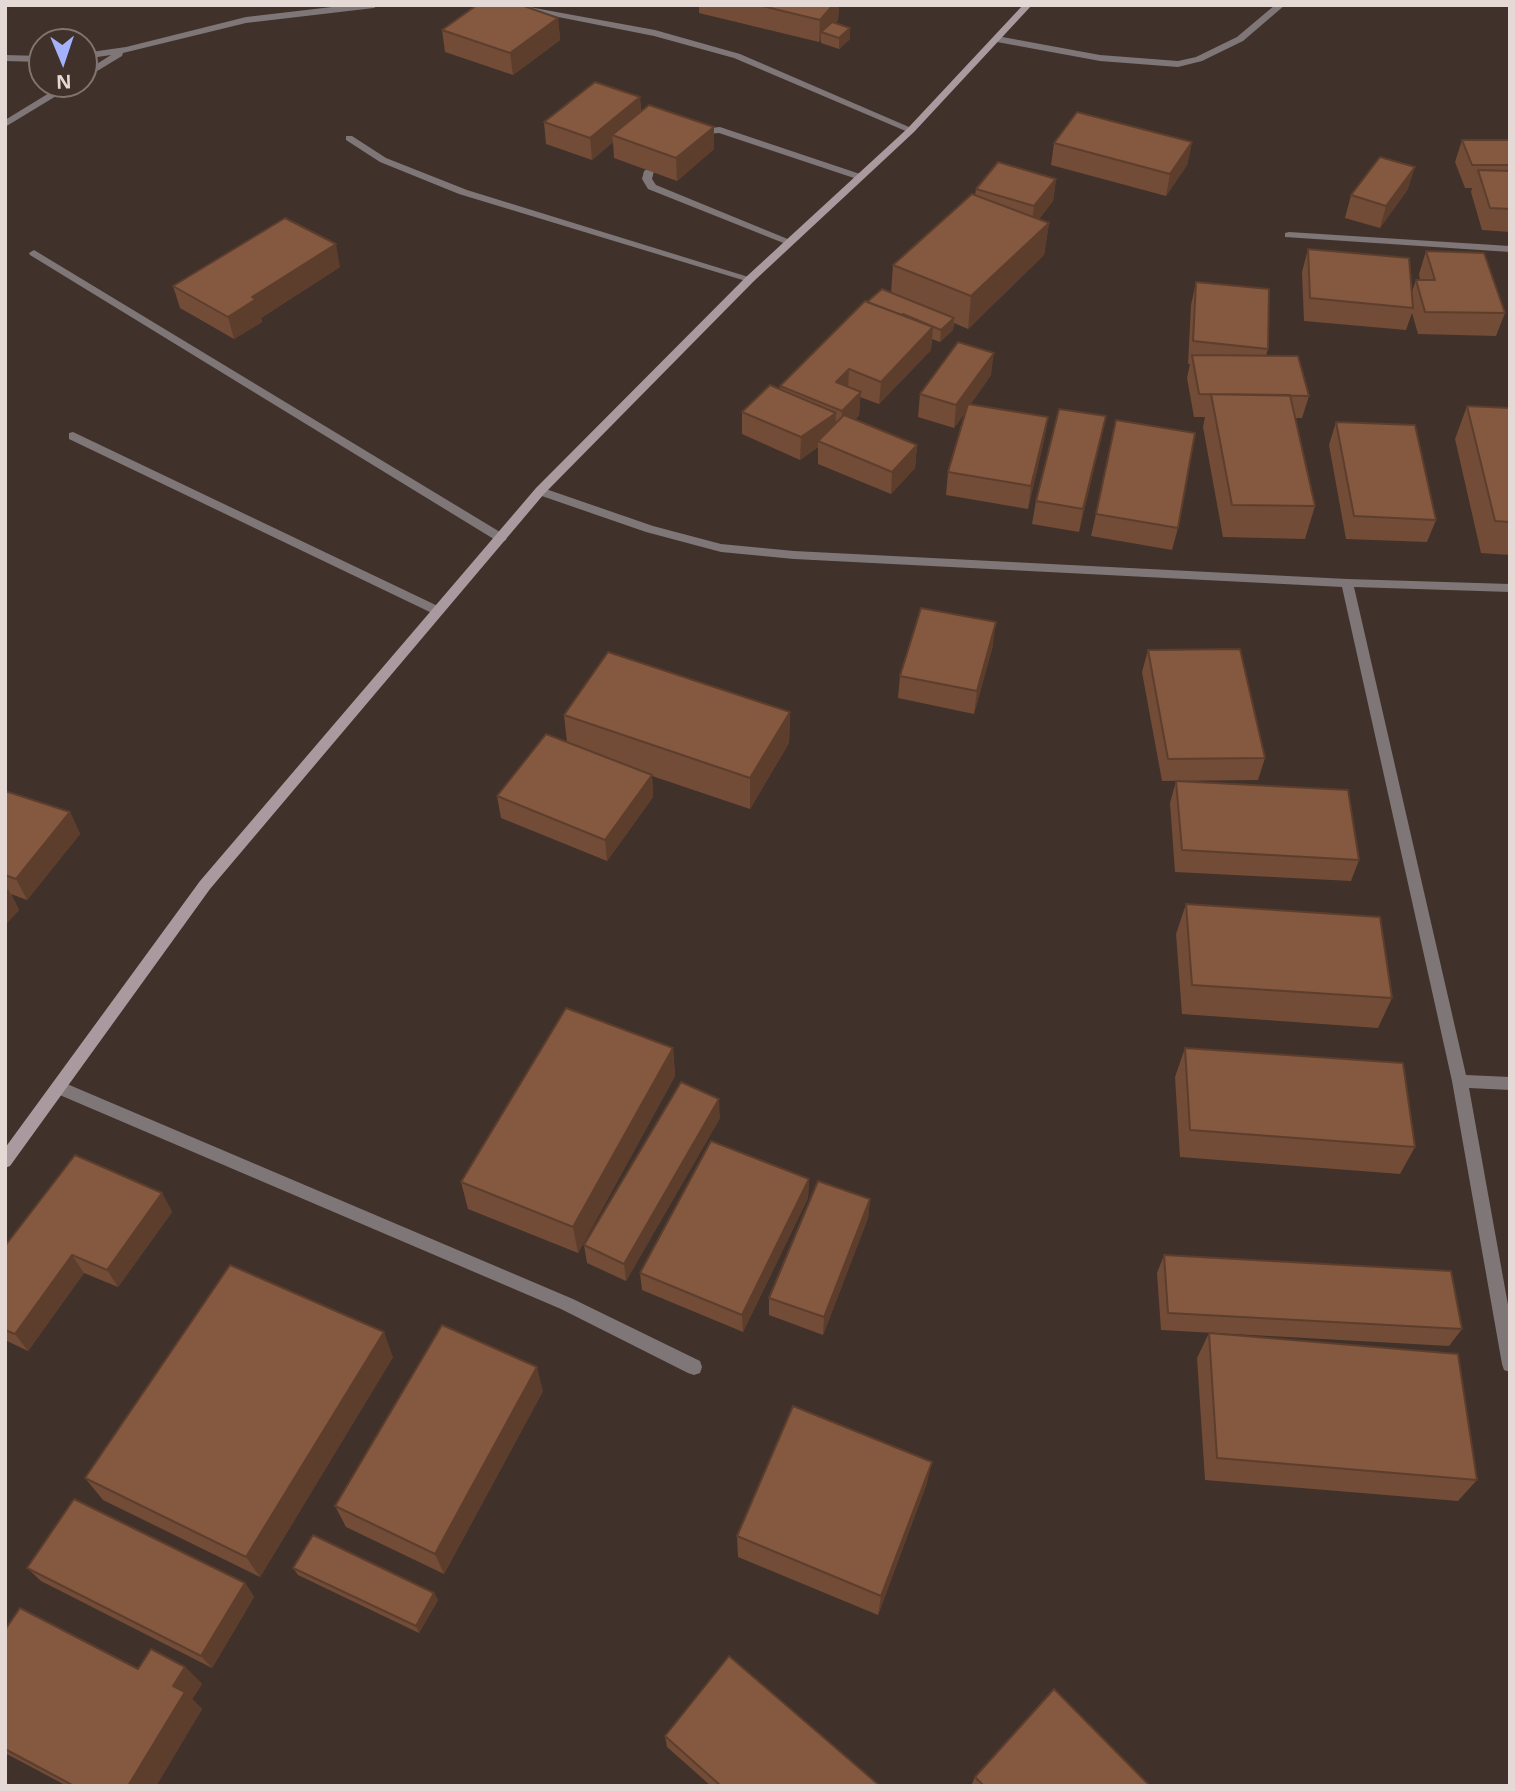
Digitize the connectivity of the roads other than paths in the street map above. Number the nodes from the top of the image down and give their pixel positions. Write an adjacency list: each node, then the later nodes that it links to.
1 (374, 5): 6 (street)
2 (502, 5): 13 (street)
3 (1028, 5): 5 (main road)
4 (1281, 5): 5 (street)
5 (997, 39): 13 (main road)
6 (126, 50): 7 (street); 10 (street)
7 (98, 54)
8 (5, 58): 9 (street)
9 (28, 58)
10 (98, 67)
11 (48, 98): 12 (street)
12 (5, 124)
13 (911, 130): 17 (main road)
14 (349, 138): 22 (street)
15 (682, 138): 17 (street)
16 (649, 171): 19 (street)
17 (860, 177): 19 (main road)
18 (1289, 235): 20 (street)
19 (790, 242): 22 (main road)
20 (1510, 249)
21 (34, 253): 25 (street)
22 (750, 279): 24 (main road)
23 (73, 436): 28 (street)
24 (540, 491): 25 (main road); 26 (street)
25 (501, 538): 28 (main road)
26 (1347, 583): 27 (street); 29 (street)
27 (1510, 588)
28 (439, 611): 31 (main road)
29 (1460, 1081): 30 (street); 33 (street)
30 (1510, 1084)
31 (60, 1088): 32 (main road); 34 (street)
32 (5, 1161)
33 (1510, 1364)
34 (695, 1367)

